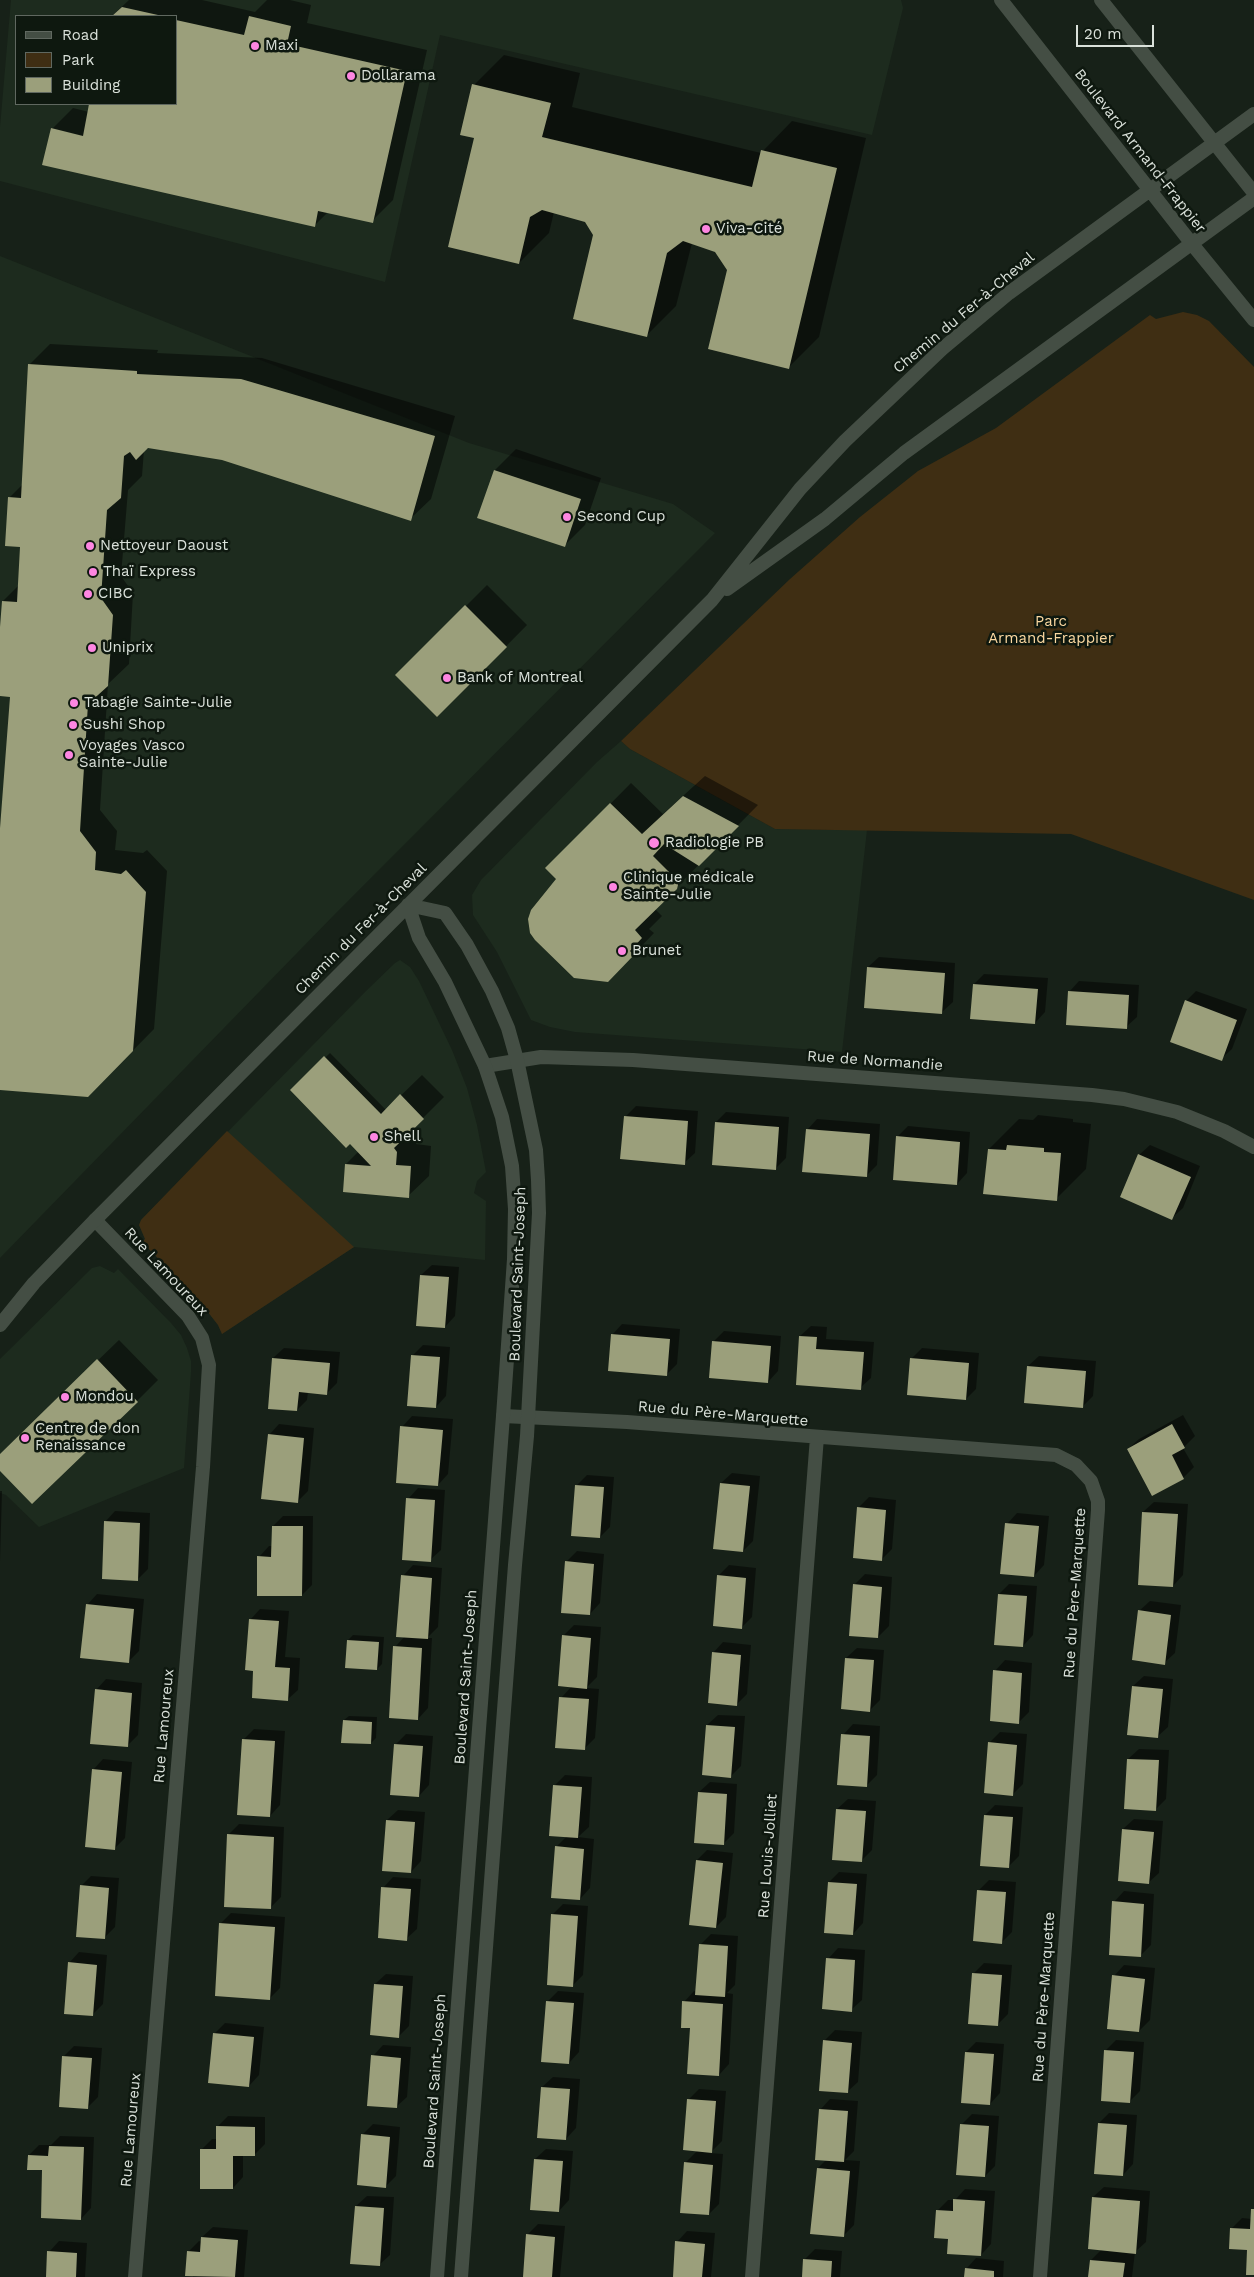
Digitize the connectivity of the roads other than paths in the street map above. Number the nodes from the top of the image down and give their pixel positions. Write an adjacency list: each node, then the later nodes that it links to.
1 (1001, 0): 5 (street, Boulevard Armand-Frappier)
2 (1101, 0): 4 (street)
3 (1254, 114): 4 (street, Chemin du Fer-à-Cheval)
4 (1214, 143): 5 (street, Chemin du Fer-à-Cheval); 6 (street)
5 (1149, 190): 8 (street, Boulevard Armand-Frappier); 10 (street, Chemin du Fer-à-Cheval)
6 (1254, 193)
7 (1254, 198): 8 (street, Chemin du Fer-à-Cheval)
8 (1192, 244): 9 (street, Boulevard Armand-Frappier); 10 (street, Chemin du Fer-à-Cheval)
9 (1254, 320)
10 (712, 600): 11 (street, Chemin du Fer-à-Cheval)
11 (408, 905): 12 (street, Boulevard Saint-Joseph); 13 (street, Boulevard Saint-Joseph); 15 (street, Chemin du Fer-à-Cheval)
12 (517, 1060): 13 (street, Rue de Normandie); 14 (street, Rue de Normandie); 20 (street, Boulevard Saint-Joseph)
13 (486, 1066): 19 (street, Boulevard Saint-Joseph)
14 (1254, 1147)
15 (95, 1220): 16 (street, Chemin du Fer-à-Cheval); 22 (street, Rue Lamoureux)
16 (34, 1283): 17 (street, Chemin du Fer-à-Cheval); 18 (street, Chemin du Fer-à-Cheval)
17 (0, 1314)
18 (0, 1325)
19 (502, 1416): 20 (street, Rue du Père-Marquette); 23 (street, Boulevard Saint-Joseph)
20 (527, 1417): 21 (street, Rue du Père-Marquette); 24 (street, Boulevard Saint-Joseph)
21 (817, 1438): 25 (street, Rue Louis-Jolliet); 26 (street, Rue du Père-Marquette)
22 (135, 2277)
23 (437, 2277)
24 (461, 2277)
25 (752, 2277)
26 (1040, 2277)

